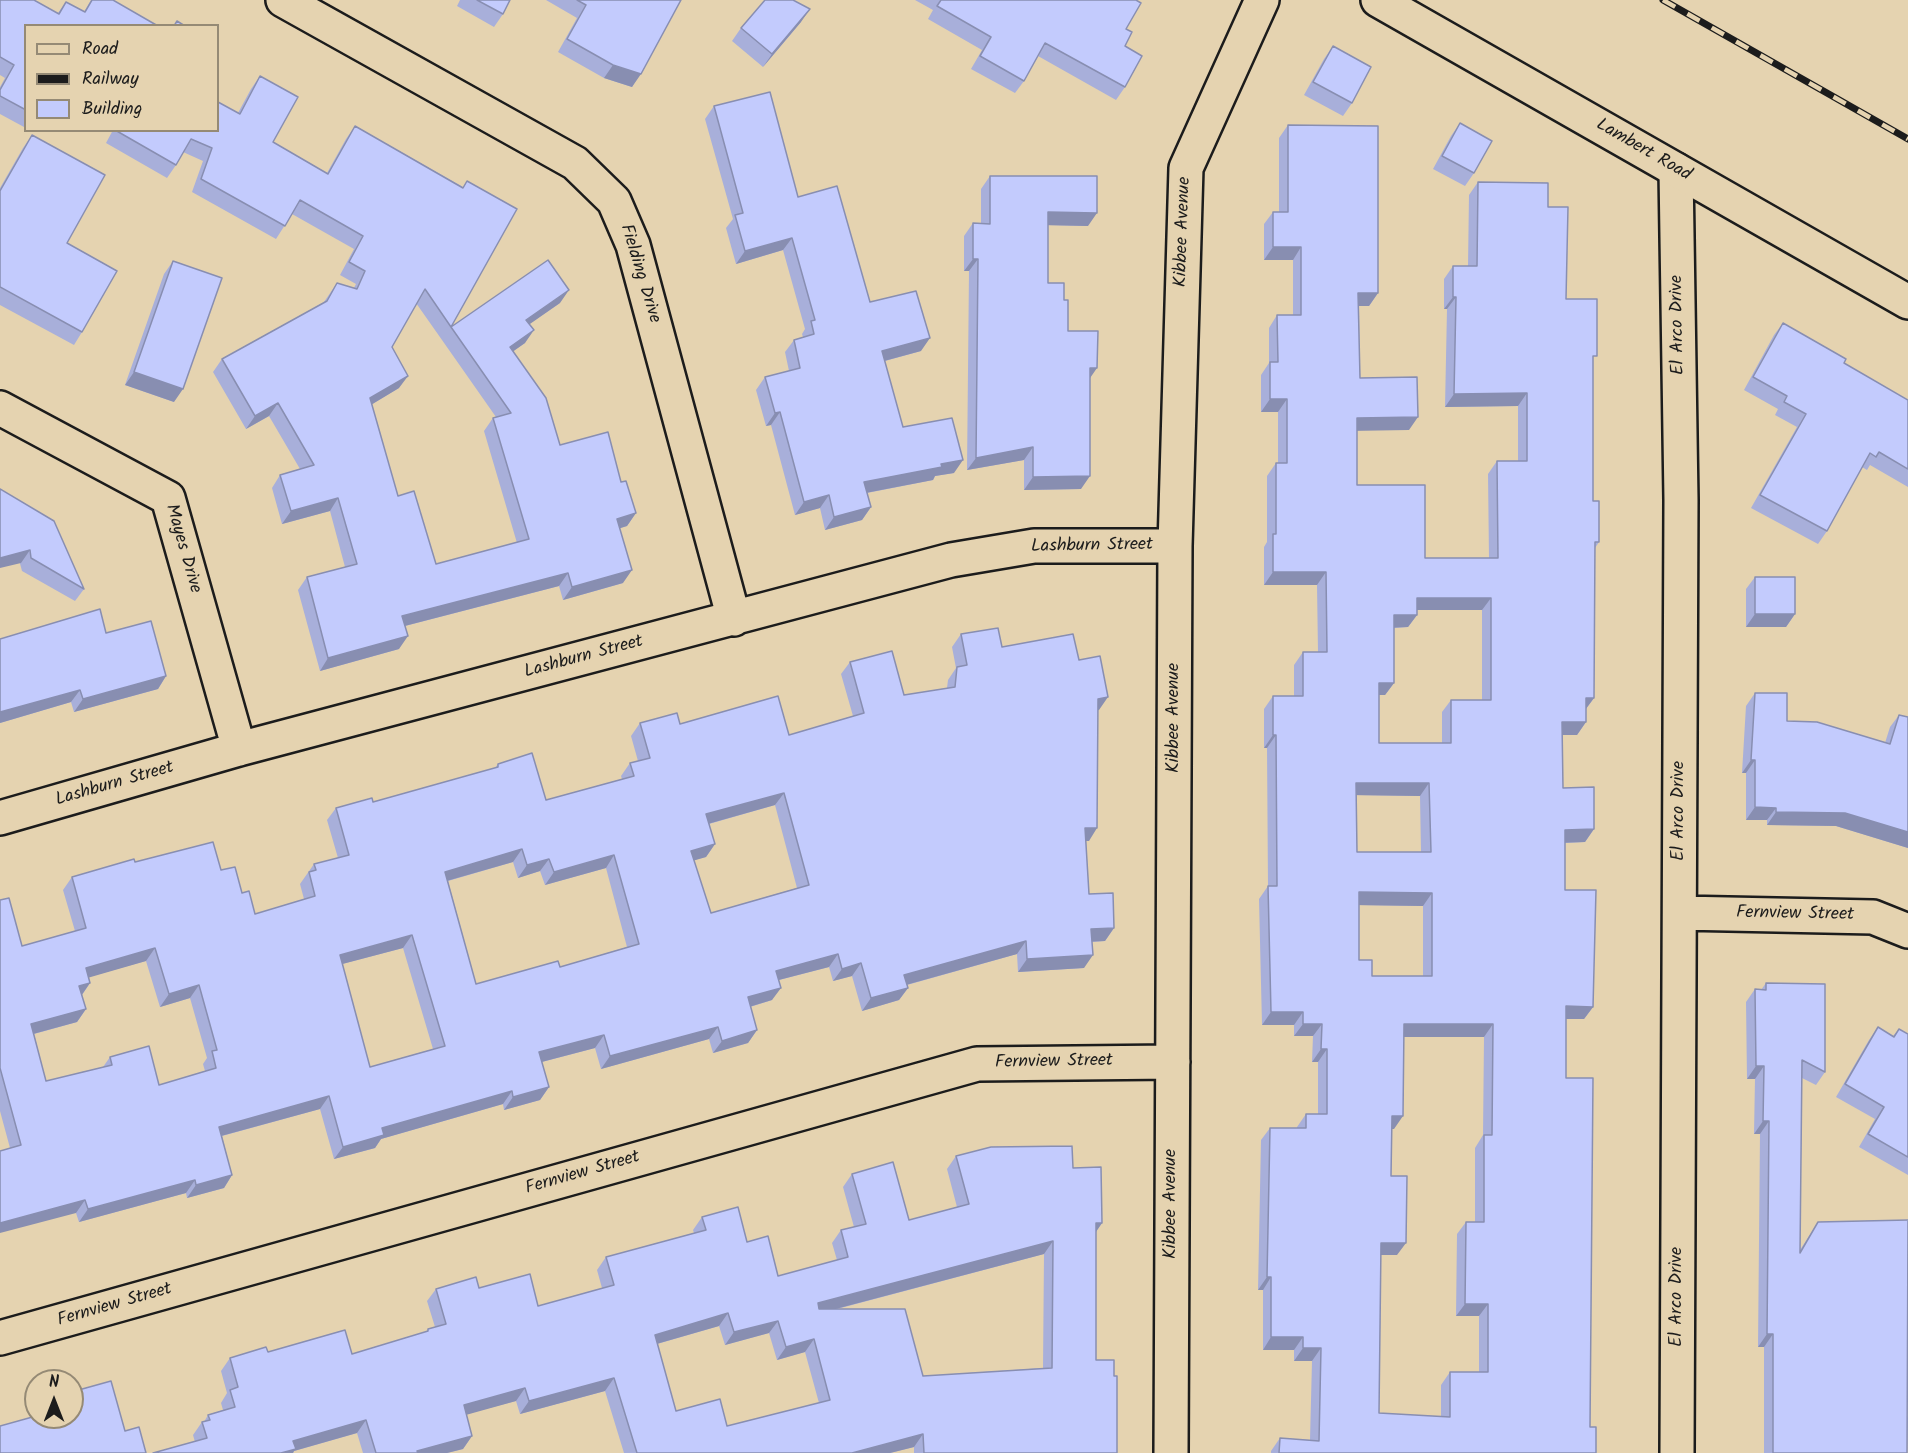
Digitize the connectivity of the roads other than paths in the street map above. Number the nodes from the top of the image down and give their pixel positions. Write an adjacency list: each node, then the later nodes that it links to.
1 (283, 0): 8 (street, Fielding Drive)
2 (1262, 0): 7 (street, Kibbee Avenue)
3 (1378, 0): 4 (street, Lambert Road)
4 (1677, 170): 5 (street, Lambert Road); 11 (street, El Arco Drive)
5 (1908, 303)
6 (0, 408): 9 (street, Mayes Drive)
7 (1175, 546): 8 (street, Lashburn Street); 13 (street, Kibbee Avenue)
8 (734, 619): 9 (street, Lashburn Street)
9 (239, 749): 10 (street, Lashburn Street)
10 (0, 818)
11 (1680, 913): 12 (street, Fernview Street); 16 (street, El Arco Drive)
12 (1908, 931)
13 (1173, 1062): 14 (street, Fernview Street); 15 (street, Kibbee Avenue)
14 (0, 1338)
15 (1171, 1453)
16 (1677, 1453)

